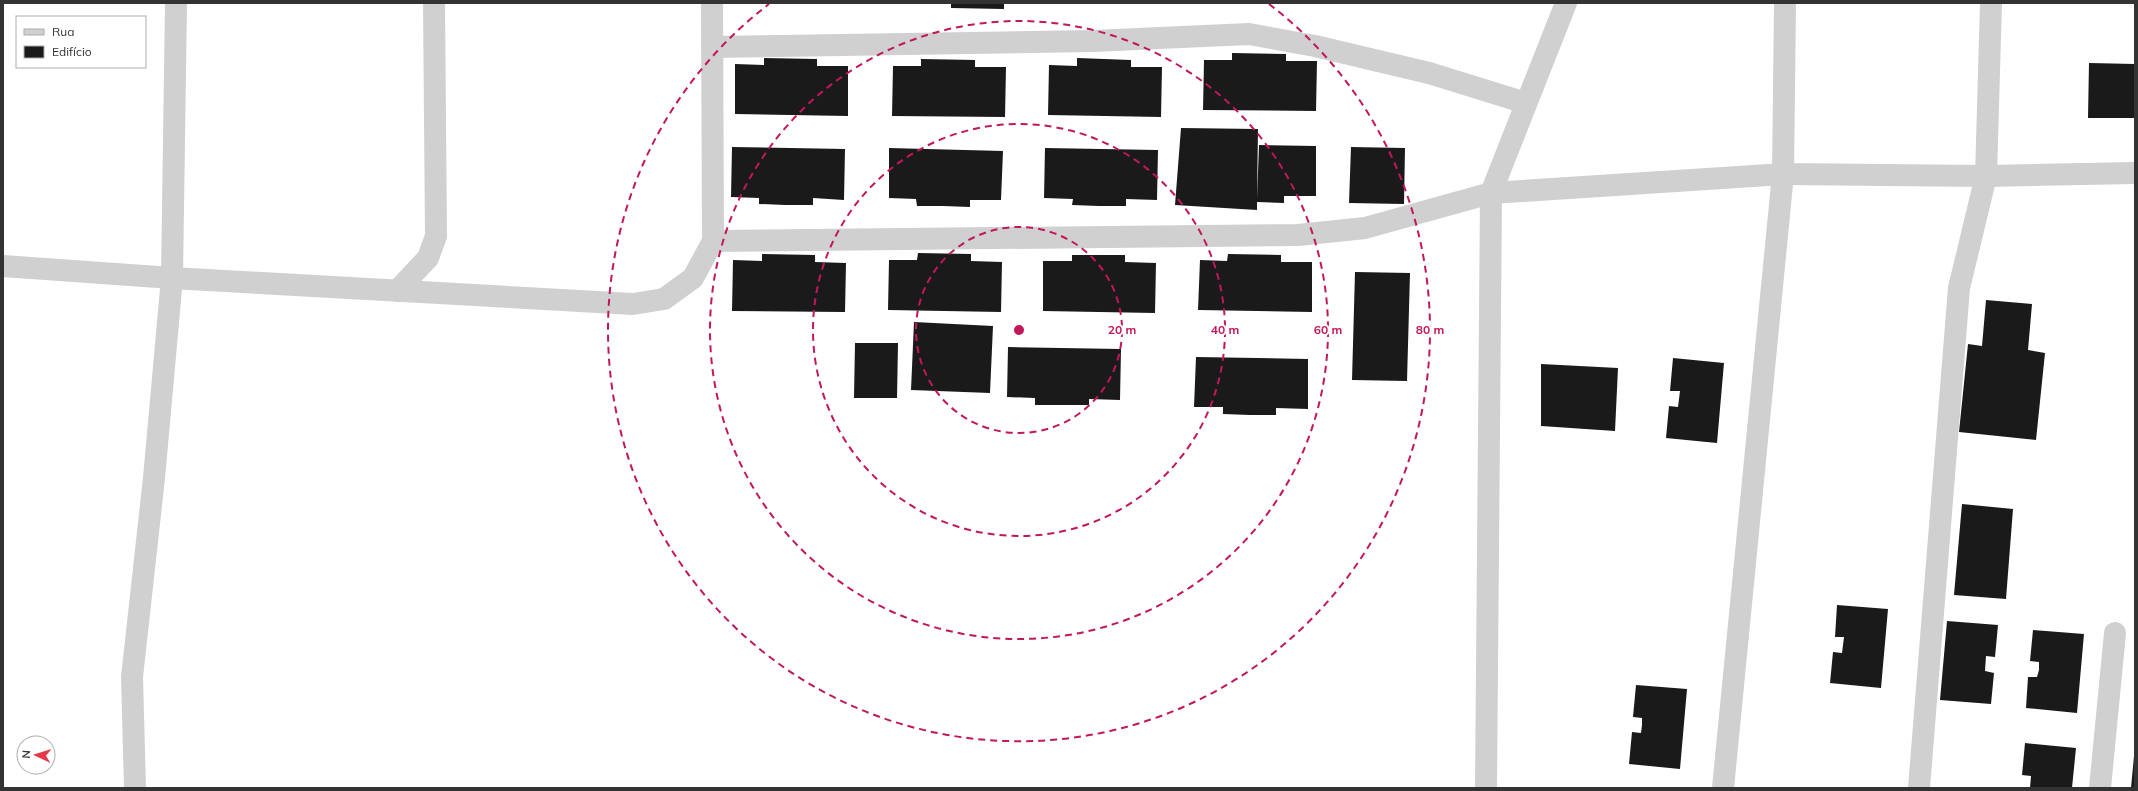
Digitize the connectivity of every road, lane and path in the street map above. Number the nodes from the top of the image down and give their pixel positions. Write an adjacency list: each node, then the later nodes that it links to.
1 (176, 3): 15 (street)
2 (434, 3): 16 (street)
3 (712, 3): 7 (street)
4 (1566, 3): 8 (street)
5 (1785, 3): 10 (street)
6 (1991, 3): 11 (street)
7 (712, 47): 8 (street); 13 (street)
8 (1526, 103): 12 (street)
9 (2135, 173): 11 (street)
10 (1783, 174): 11 (street); 12 (street); 20 (street)
11 (1986, 176): 21 (street)
12 (1491, 193): 13 (street); 19 (street)
13 (713, 241): 16 (street)
14 (3, 266): 15 (street)
15 (172, 278): 16 (street); 18 (street)
16 (398, 291)
17 (2115, 633): 22 (street)
18 (135, 788)
19 (1486, 788)
20 (1723, 788)
21 (1919, 788)
22 (2100, 788)

